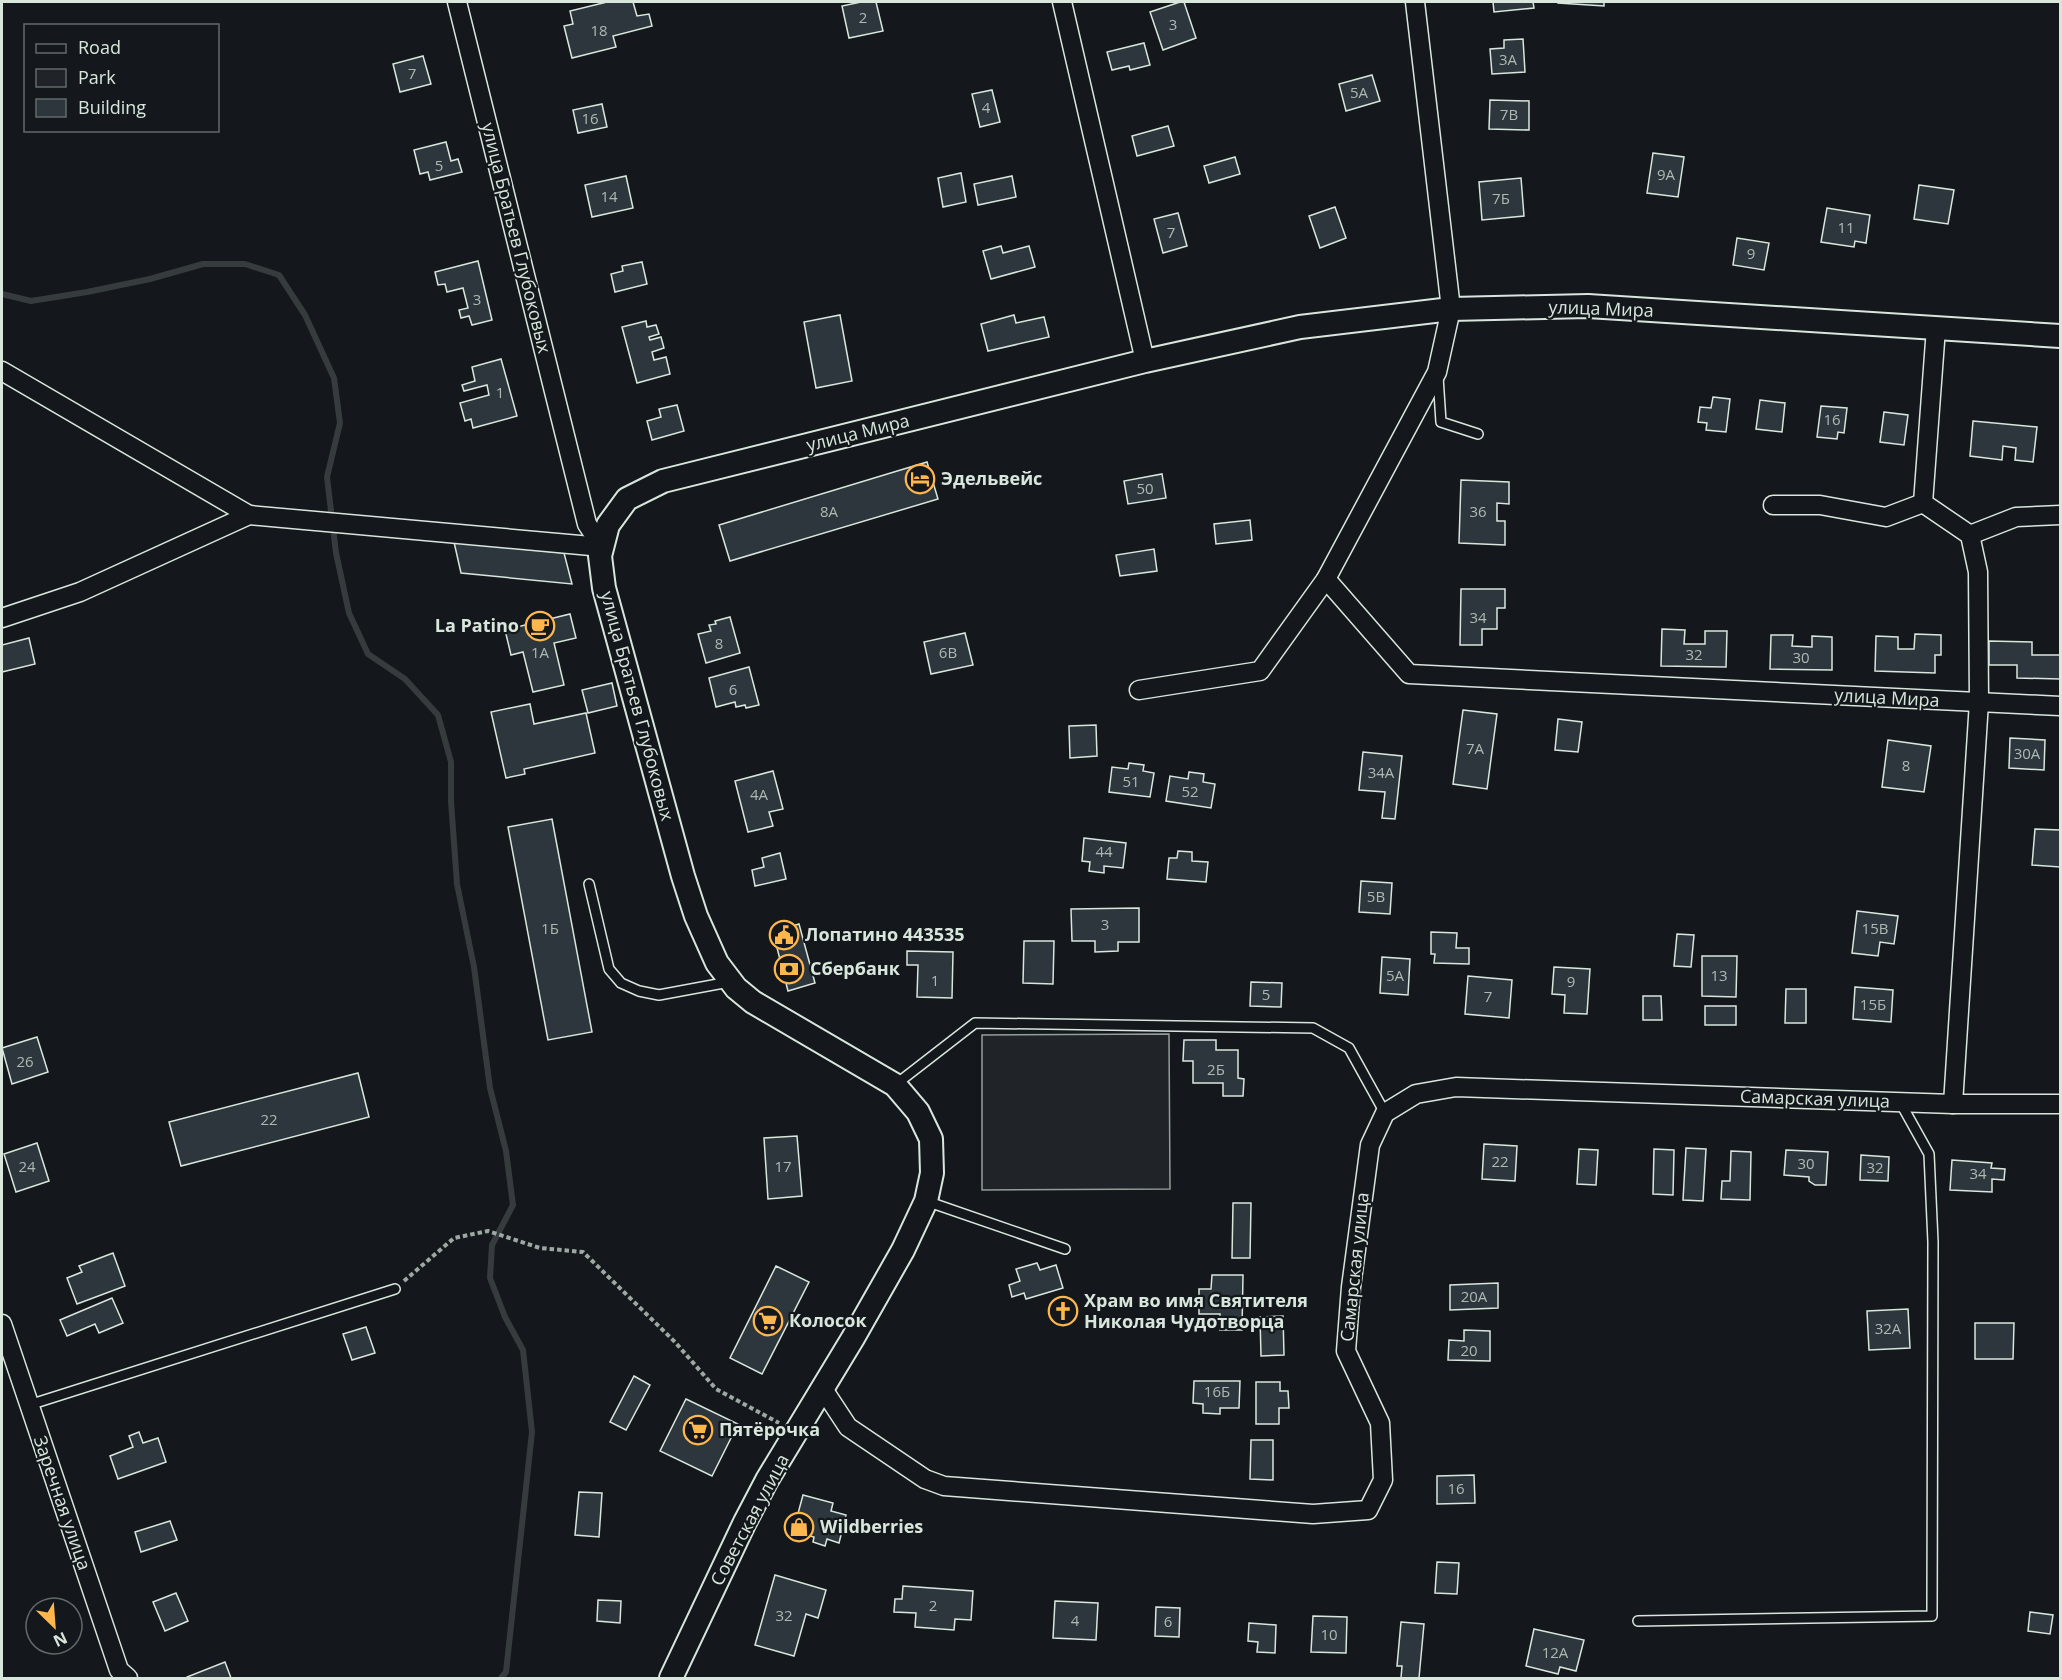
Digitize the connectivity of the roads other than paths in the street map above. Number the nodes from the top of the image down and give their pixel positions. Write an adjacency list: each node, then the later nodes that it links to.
1 (457, 2): 16 (street, улица Братьев Глубоковых)
2 (1062, 2): 7 (street)
3 (1415, 2): 4 (street)
4 (1450, 309): 5 (street, улица Мира); 7 (street, улица Мира); 9 (street)
5 (1936, 328): 6 (street, улица Мира); 11 (street)
6 (2061, 336)
7 (1145, 361): 16 (street, улица Мира)
8 (2, 371): 13 (street)
9 (1437, 372): 10 (lane); 17 (street)
10 (1478, 434)
11 (1923, 503): 12 (street); 15 (street)
12 (1773, 505)
13 (249, 515): 16 (street); 18 (street)
14 (2061, 515): 15 (street)
15 (1970, 535): 20 (street)
16 (602, 547): 23 (street, улица Братьев Глубоковых)
17 (1326, 579): 19 (street); 20 (street, улица Мира)
18 (2, 618)
19 (1139, 690)
20 (1979, 702): 21 (street, улица Мира); 26 (street)
21 (2061, 706)
22 (589, 884): 23 (lane)
23 (731, 982): 24 (street, улица Братьев Глубоковых)
24 (895, 1085): 28 (lane); 29 (street, улица Братьев Глубоковых)
25 (1900, 1102): 26 (street, Самарская улица); 28 (street, Самарская улица); 36 (lane)
26 (1953, 1104): 27 (street, Самарская улица)
27 (2061, 1104)
28 (1385, 1113): 34 (street, Самарская улица)
29 (932, 1173): 30 (street, Советская улица)
30 (926, 1201): 31 (lane); 34 (street, Советская улица)
31 (1065, 1249)
32 (395, 1289): 35 (lane)
33 (2, 1323): 35 (street, Заречная улица)
34 (823, 1389): 38 (street, Советская улица)
35 (29, 1405): 37 (street, Заречная улица)
36 (1638, 1621)
37 (128, 1678)
38 (671, 1678)

